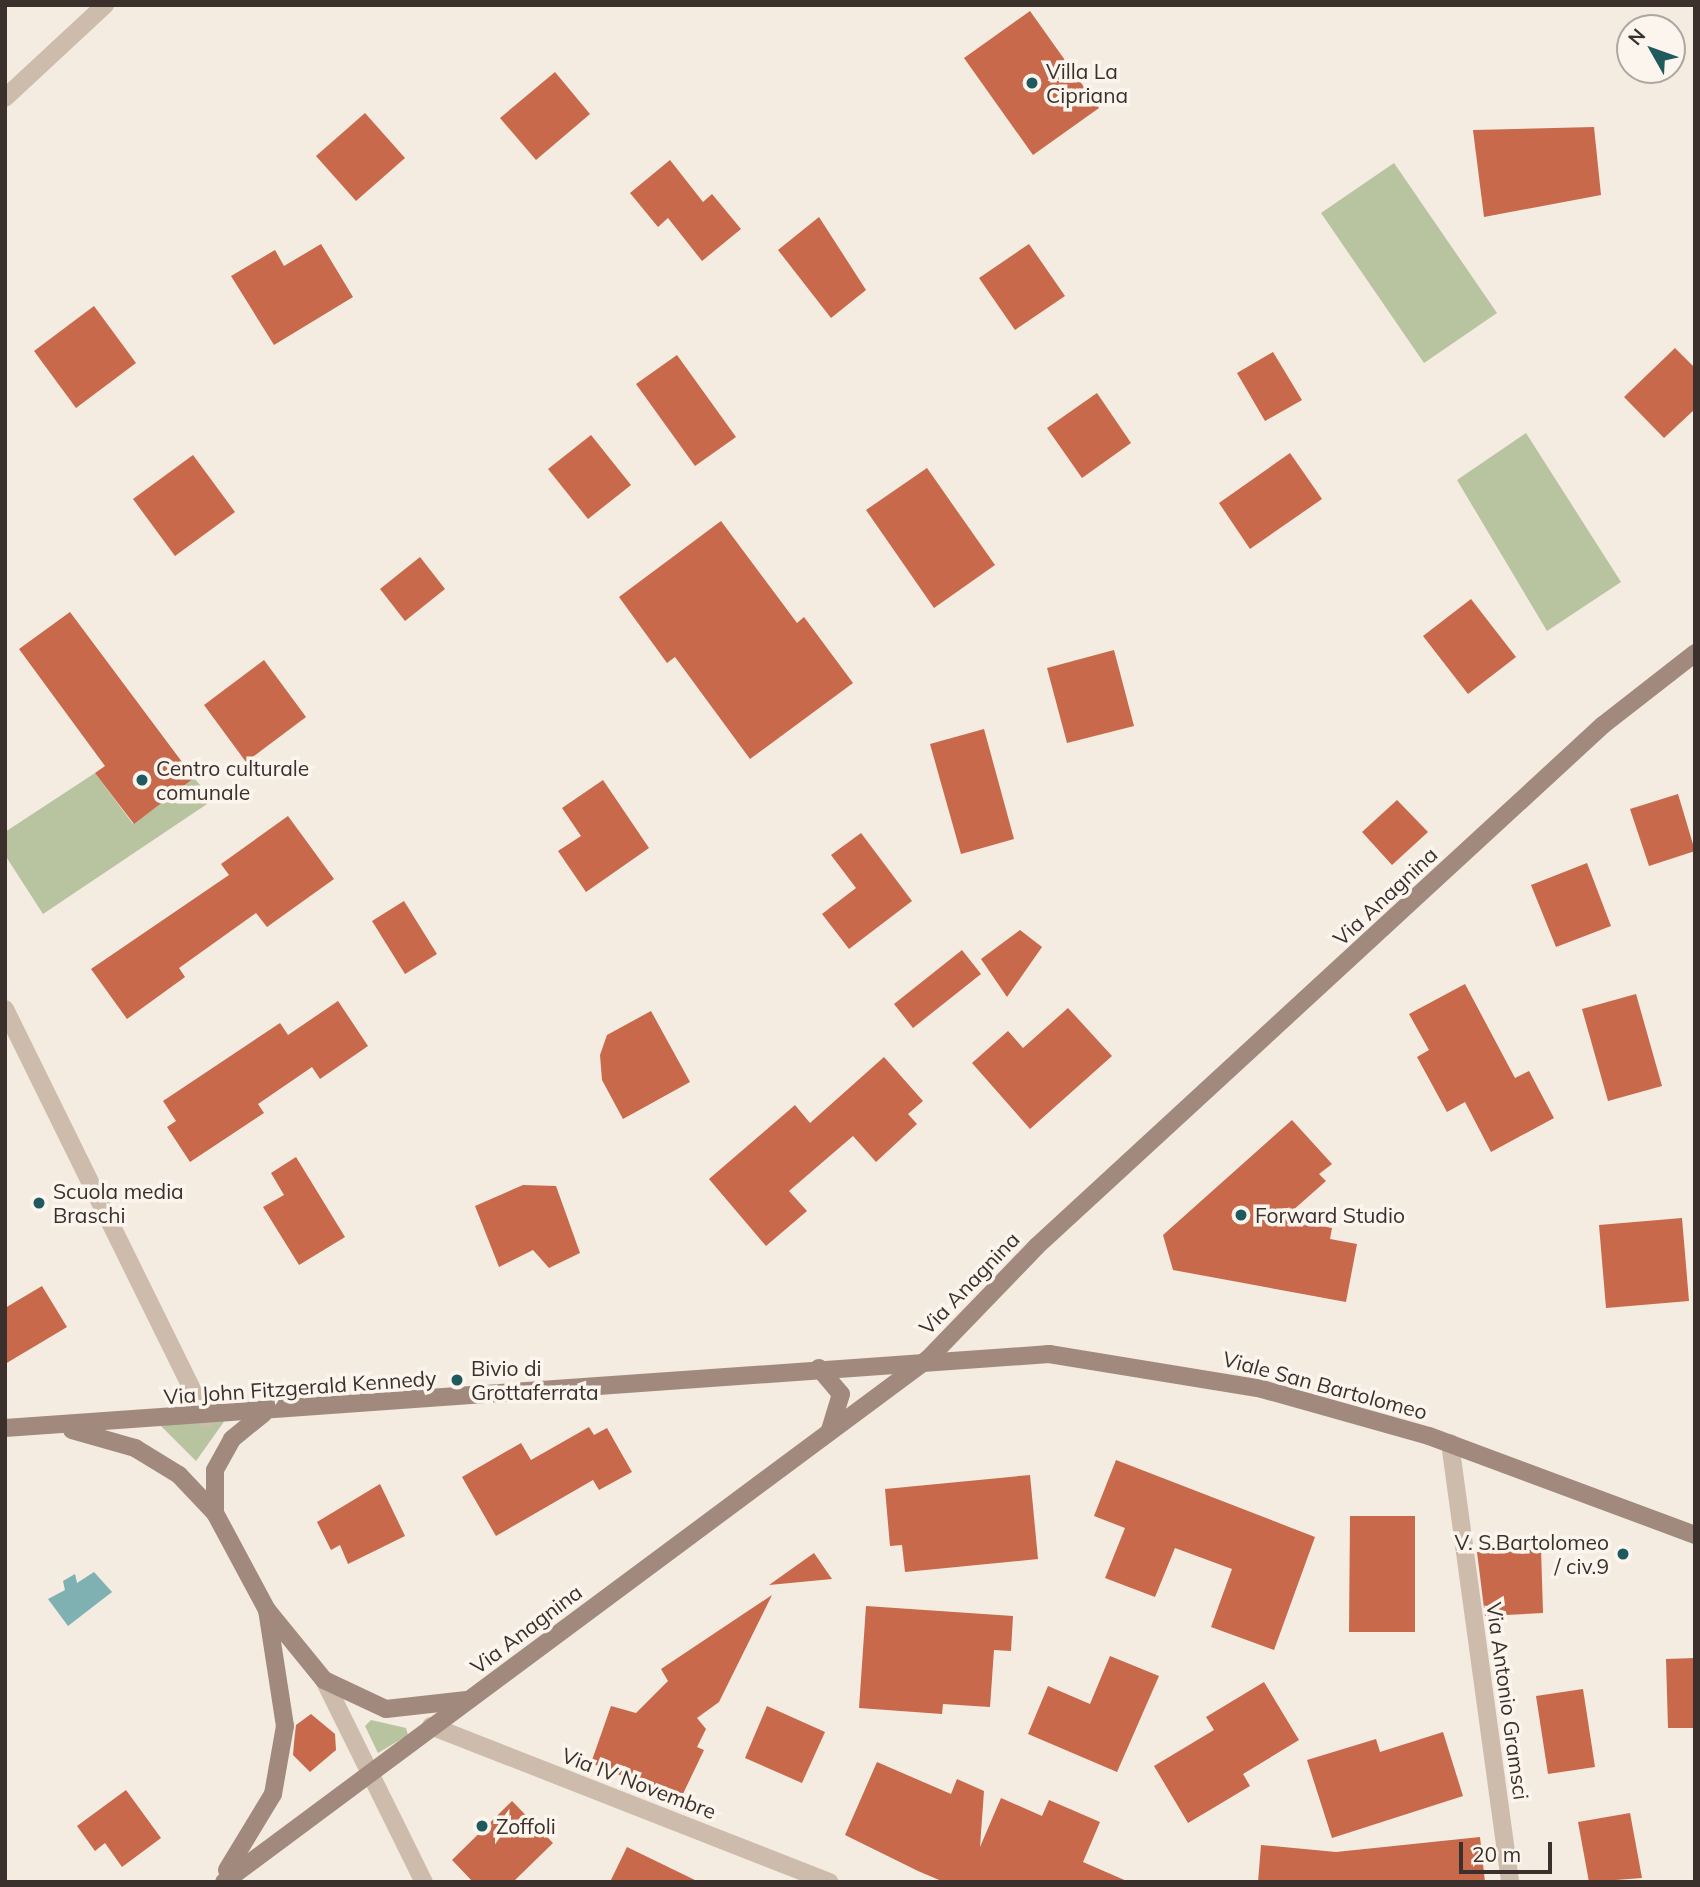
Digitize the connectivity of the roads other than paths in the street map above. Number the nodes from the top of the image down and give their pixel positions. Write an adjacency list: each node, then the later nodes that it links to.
1 (105, 5): 2 (street)
2 (5, 98)
3 (1695, 653): 5 (main road, Via Anagnina)
4 (5, 1009): 8 (street)
5 (928, 1359): 6 (main road, Viale San Bartolomeo); 11 (main road, Via Anagnina); 12 (main road, Viale San Bartolomeo)
6 (820, 1368): 7 (main road, Via John Fitzgerald Kennedy); 11 (main road)
7 (264, 1413): 8 (main road, Via John Fitzgerald Kennedy); 13 (main road)
8 (206, 1418): 9 (main road, Via John Fitzgerald Kennedy)
9 (59, 1426): 10 (main road, Via John Fitzgerald Kennedy); 13 (main road)
10 (5, 1428)
11 (828, 1433): 17 (main road, Via Anagnina)
12 (1450, 1443): 14 (main road, Viale San Bartolomeo); 24 (street, Via Antonio Gramsci)
13 (215, 1513): 15 (main road)
14 (1695, 1535)
15 (267, 1610): 16 (main road); 20 (main road)
16 (324, 1680): 17 (main road); 19 (street)
17 (469, 1699): 18 (main road, Via Anagnina)
18 (432, 1726): 19 (main road, Via Anagnina); 23 (street, Via IV Novembre)
19 (370, 1770): 21 (main road, Via Anagnina); 22 (street)
20 (217, 1882)
21 (224, 1882)
22 (424, 1882)
23 (830, 1882)
24 (1510, 1882)

